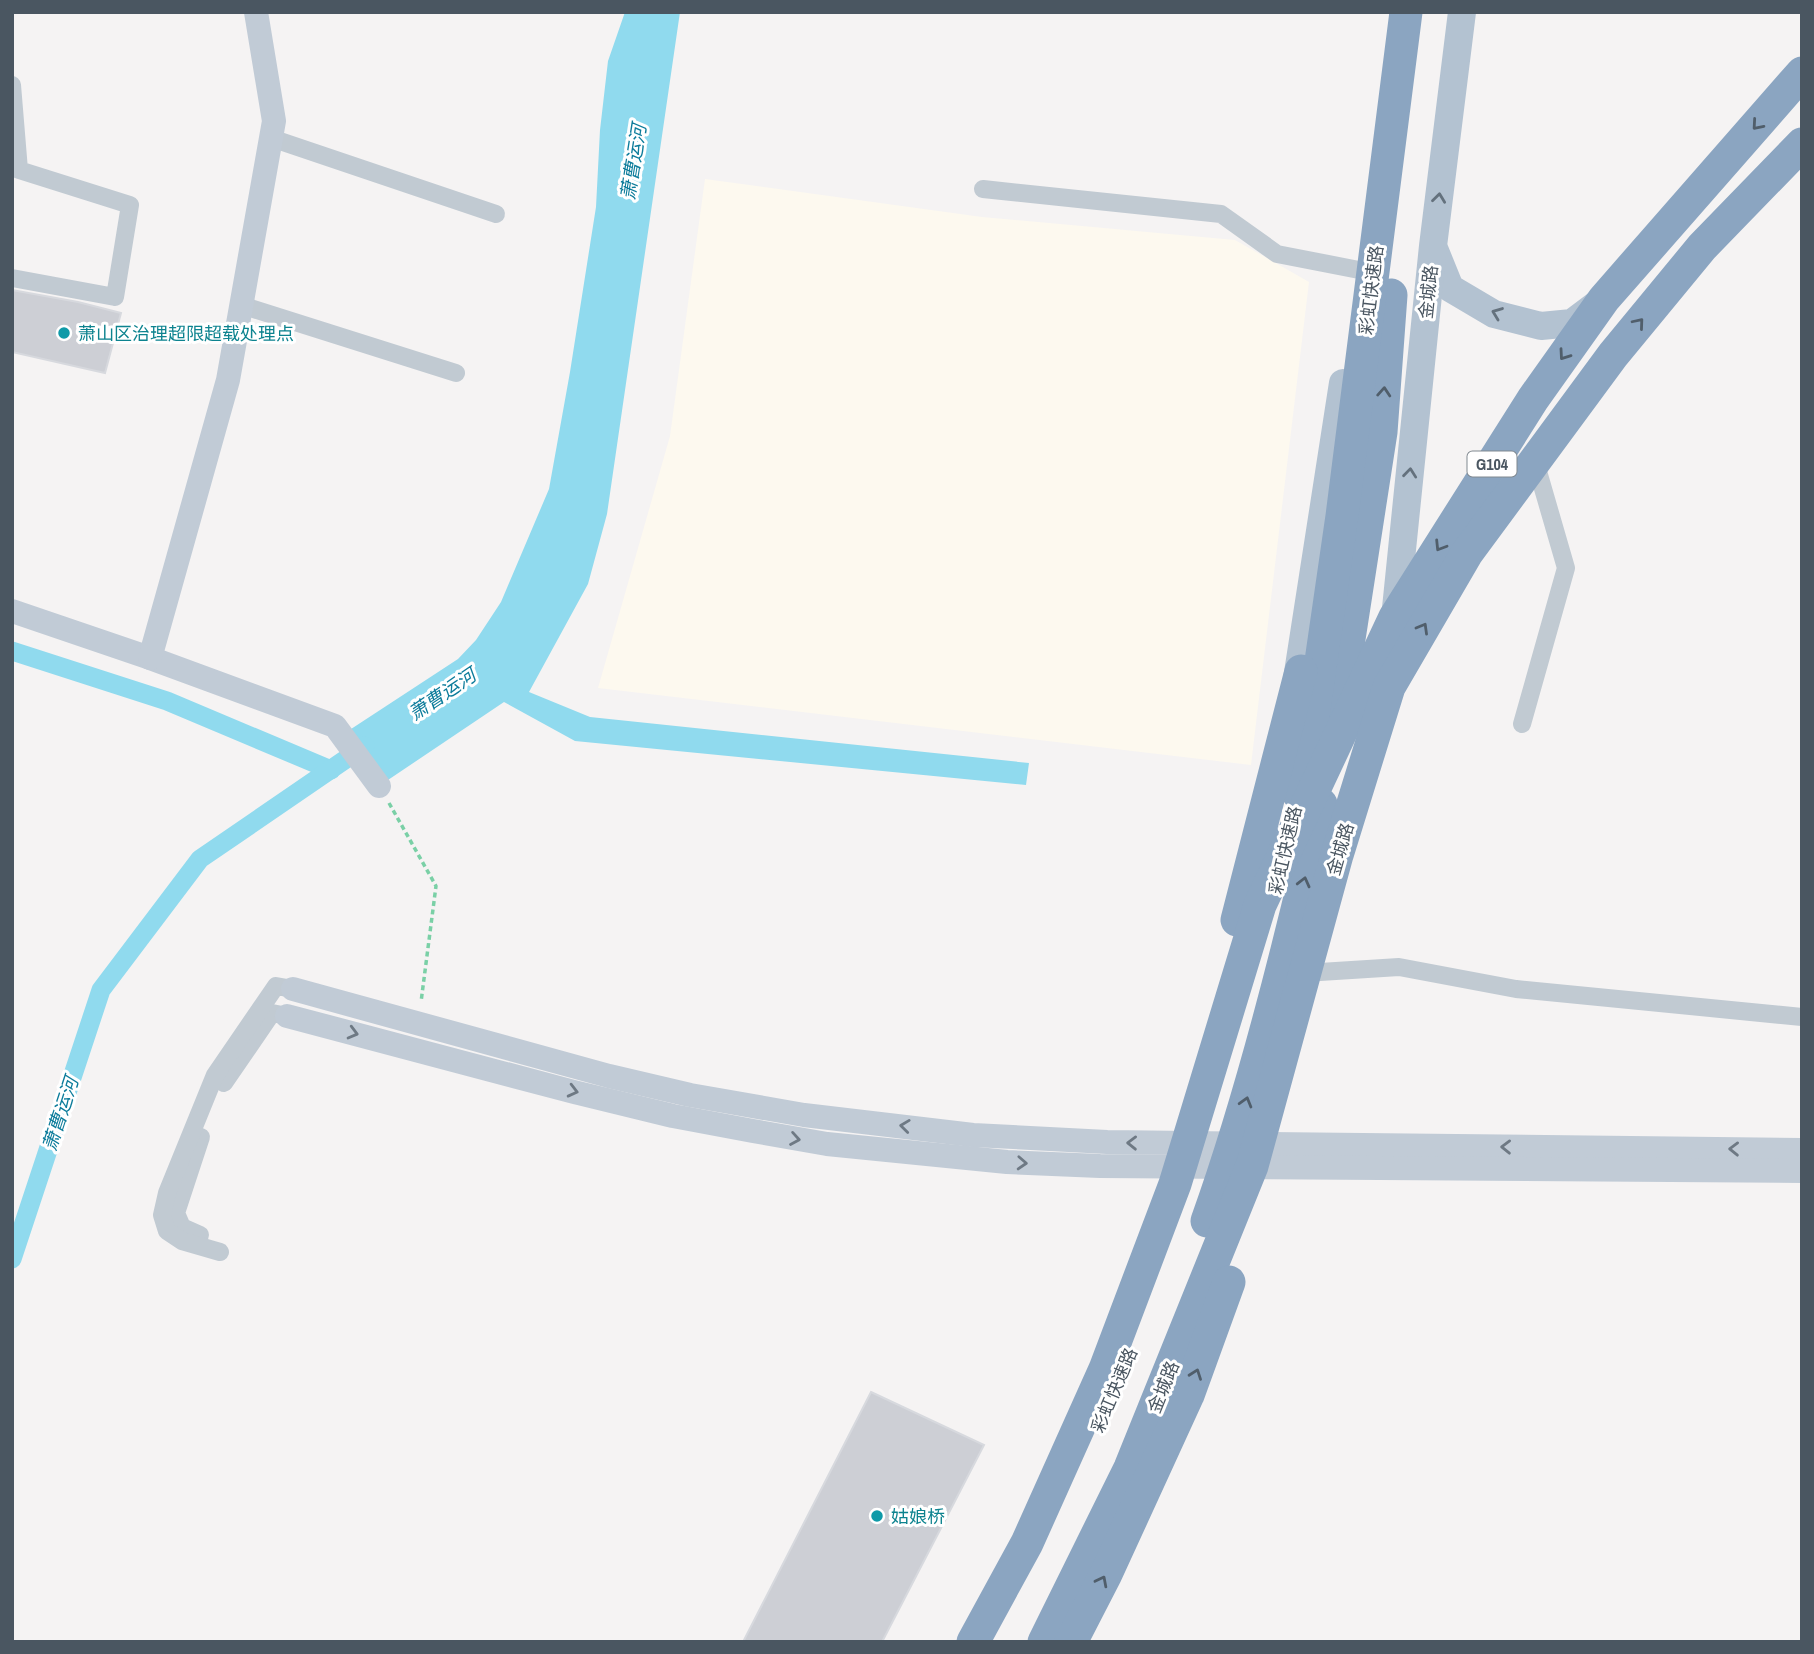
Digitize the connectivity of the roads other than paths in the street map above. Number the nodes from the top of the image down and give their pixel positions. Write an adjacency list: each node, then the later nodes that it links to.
1 (256, 12): 8 (street)
2 (1392, 12): 13 (main road)
3 (1406, 12): 20 (highway, 彩虹快速路)
4 (1427, 12): 18 (highway, 彩虹快速路, one-way to 4)
5 (1462, 12): 12 (main road, 金城路, one-way to 5)
6 (1802, 73): 15 (highway, G104, one-way to 15)
7 (12, 85): 14 (street)
8 (271, 138): 11 (street); 16 (street)
9 (1802, 144): 19 (highway, G104, one-way to 9)
10 (983, 189): 13 (street)
11 (496, 214)
12 (1433, 246): 15 (main road, one-way to 12); 22 (main road, 金城路, one-way to 12)
13 (1359, 270): 27 (main road)
14 (12, 278)
15 (1604, 299): 22 (highway, G104, one-way to 22)
16 (241, 305): 17 (street); 23 (street)
17 (456, 373)
18 (1381, 432): 28 (highway); 39 (highway, 彩虹快速路, one-way to 18)
19 (1535, 461): 24 (highway, G104, one-way to 19); 25 (street)
20 (1342, 516): 36 (highway); 38 (highway, 彩虹快速路)
21 (12, 611): 23 (street)
22 (1395, 617): 24 (main road, 金城路); 27 (highway, G104)
23 (150, 658): 26 (street)
24 (1389, 687): 34 (highway, 金城路)
25 (1522, 724)
26 (379, 786)
27 (1260, 905): 33 (highway)
28 (1320, 972): 31 (street); 41 (highway, one-way to 28)
29 (293, 989): 30 (street); 33 (street, one-way to 29)
30 (287, 1016): 33 (street, one-way to 33)
31 (1802, 1017)
32 (1802, 1150): 34 (street, one-way to 34)
33 (1184, 1155): 34 (street); 37 (highway)
34 (1256, 1155): 35 (street); 40 (highway, 金城路)
35 (1802, 1171)
36 (958, 1642)
37 (973, 1642)
38 (991, 1642)
39 (1029, 1642)
40 (1044, 1642)
41 (1071, 1642)

